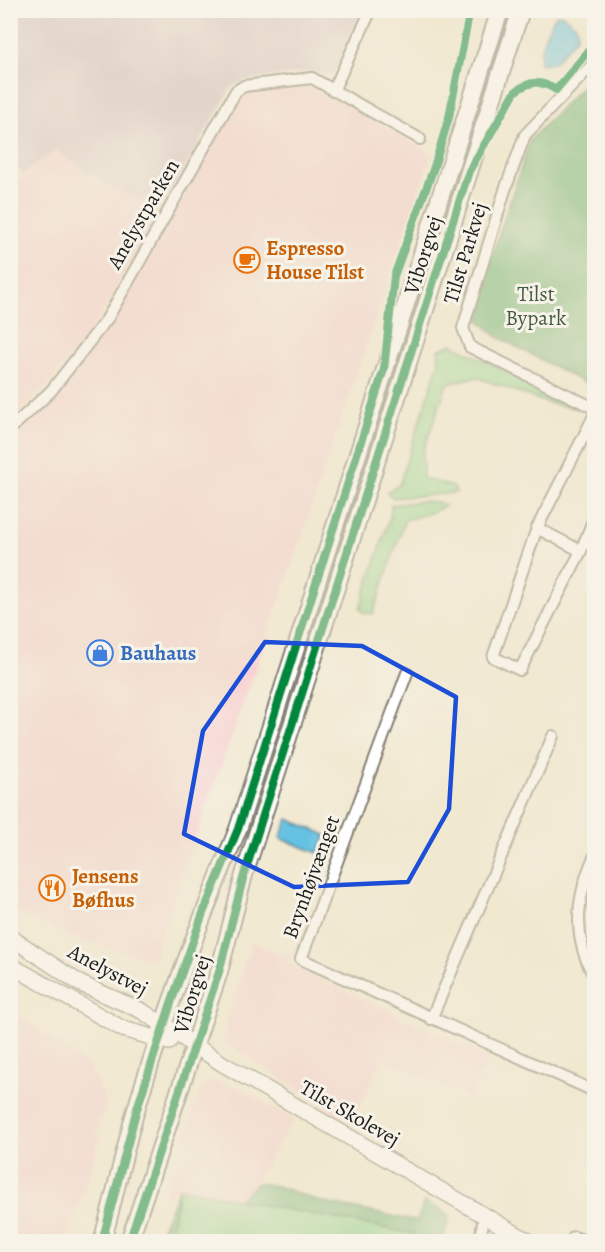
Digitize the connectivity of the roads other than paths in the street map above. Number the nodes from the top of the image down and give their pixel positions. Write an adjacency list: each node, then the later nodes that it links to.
1 (372, 10): 5 (street)
2 (500, 10): 20 (main road, Viborgvej)
3 (521, 10): 21 (main road, Viborgvej)
4 (594, 63): 7 (street, Tilst Parkvej)
5 (333, 91): 6 (street, Anelystparken); 9 (street, Anelystparken)
6 (420, 139)
7 (594, 408)
8 (594, 416): 11 (street)
9 (10, 429)
10 (594, 518): 12 (street)
11 (537, 528): 12 (street); 12 (street)
12 (581, 551)
13 (407, 673): 19 (street, Brynhøjvænget)
14 (553, 736): 19 (street)
15 (594, 857): 18 (street)
16 (10, 937): 20 (street, Anelystvej)
17 (10, 964): 20 (street, Anelystvej)
18 (594, 976)
19 (431, 1019): 22 (street, Brynhøjvænget)
20 (161, 1033): 21 (street, Anelystvej); 25 (main road, Viborgvej)
21 (195, 1047): 23 (street, Tilst Skolevej); 26 (main road, Viborgvej)
22 (594, 1091)
23 (484, 1215): 27 (street); 28 (street, Tilst Skolevej)
24 (574, 1237): 29 (street)
25 (102, 1242)
26 (129, 1242)
27 (480, 1242)
28 (530, 1242)
29 (590, 1242)

